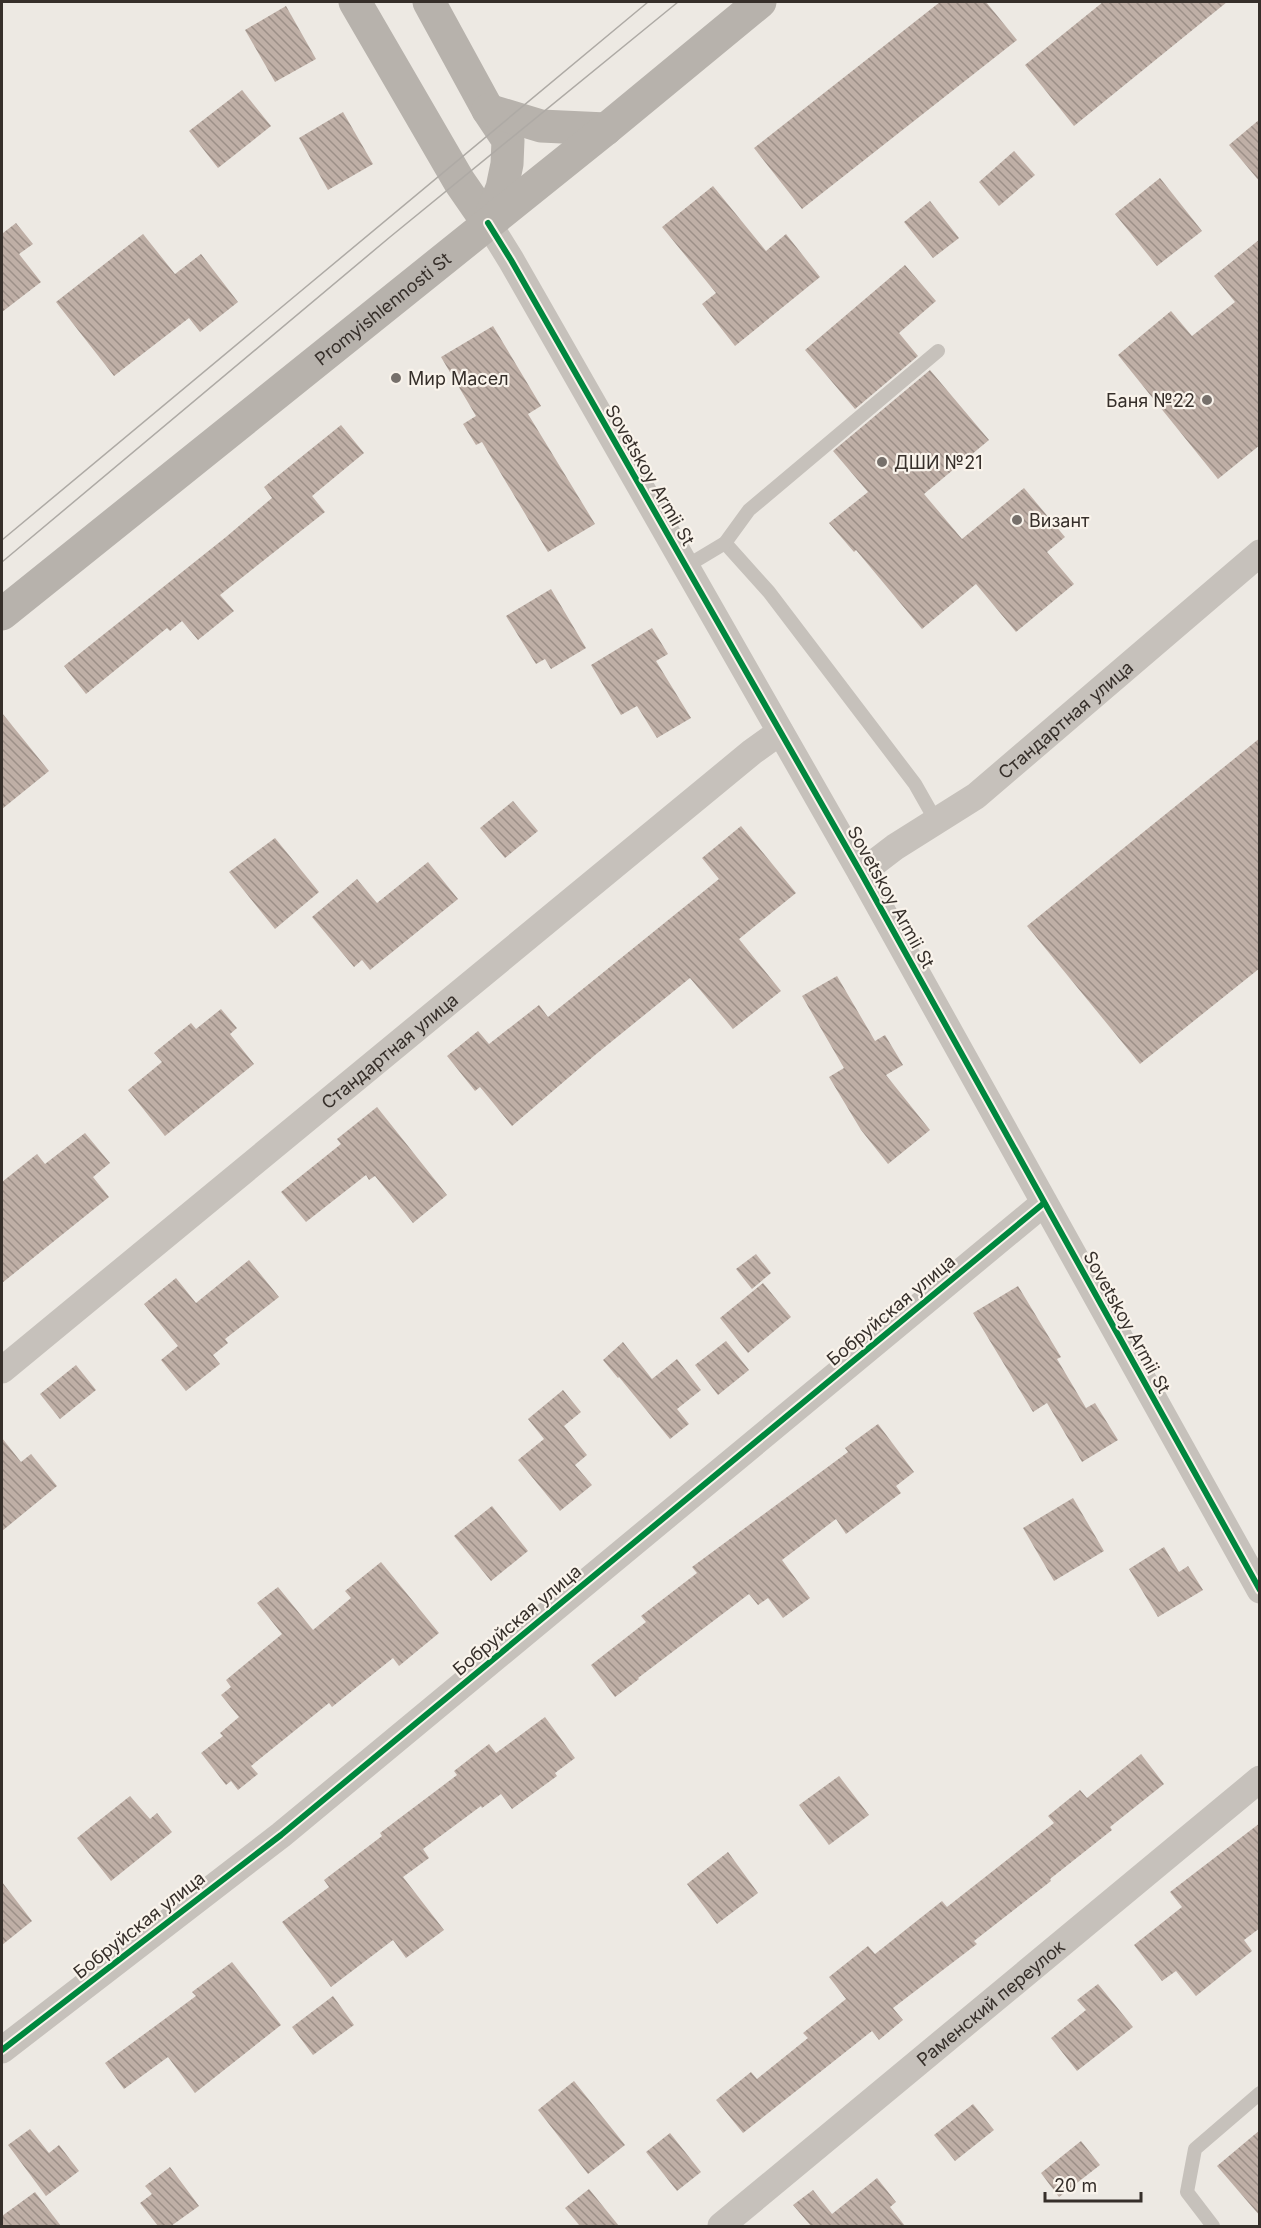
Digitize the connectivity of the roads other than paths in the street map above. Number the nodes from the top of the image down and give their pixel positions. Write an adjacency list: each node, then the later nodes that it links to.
1 (355, 2): 6 (main road, Sovetskoy Armii St)
2 (429, 2): 4 (main road)
3 (760, 2): 5 (main road, Promyishlennosti St)
4 (488, 110): 5 (main road); 6 (main road)
5 (606, 129): 6 (main road, Promyishlennosti St)
6 (488, 224): 10 (street, Sovetskoy Armii St); 11 (main road, Promyishlennosti St)
7 (938, 351): 8 (lane)
8 (724, 543): 10 (lane); 13 (lane)
9 (1260, 553): 13 (street, Стандартная улица)
10 (685, 567): 12 (street, Sovetskoy Armii St)
11 (2, 614)
12 (780, 732): 14 (street, Sovetskoy Armii St); 16 (street, Стандартная улица)
13 (936, 821): 14 (street, Стандартная улица)
14 (861, 873): 15 (street, Sovetskoy Armii St)
15 (1044, 1203): 17 (street, Sovetskoy Armii St); 19 (street, Бобруйская улица)
16 (2, 1370)
17 (1260, 1590)
18 (1260, 1779): 21 (street, Раменский переулок)
19 (2, 2050)
20 (1260, 2093): 22 (lane)
21 (721, 2226)
22 (1213, 2226)

